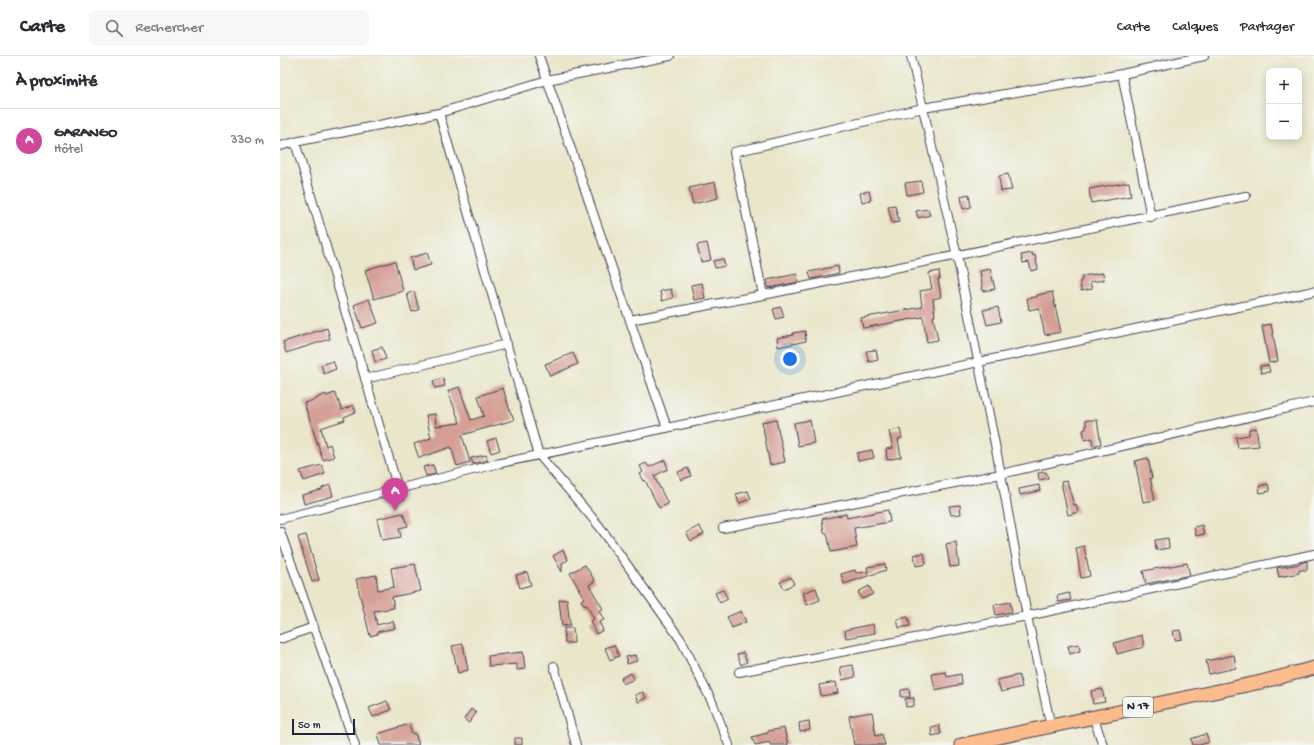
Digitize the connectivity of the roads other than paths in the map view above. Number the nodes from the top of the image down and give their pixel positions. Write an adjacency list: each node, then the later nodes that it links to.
1 (539, 56): 6 (street)
2 (670, 56): 6 (street)
3 (911, 56): 7 (street)
4 (1204, 56): 5 (street)
5 (1122, 74): 7 (street); 12 (street)
6 (547, 80): 8 (street); 16 (street)
7 (923, 108): 13 (street); 15 (street)
8 (439, 113): 9 (street); 17 (street)
9 (295, 142): 10 (street); 19 (street)
10 (280, 146)
11 (1246, 196): 12 (street)
12 (1150, 217): 13 (street)
13 (957, 256): 15 (street); 18 (street)
14 (1314, 291): 18 (street)
15 (763, 295): 16 (street)
16 (630, 320): 21 (street)
17 (506, 344): 19 (street); 22 (street)
18 (979, 363): 21 (street); 23 (street)
19 (365, 379): 24 (street)
20 (1314, 402): 23 (street)
21 (667, 428): 22 (street)
22 (539, 455): 24 (street); 39 (street)
23 (1001, 474): 26 (street); 29 (street)
24 (398, 489): 25 (street)
25 (280, 519)
26 (723, 528)
27 (280, 531): 30 (street)
28 (1314, 554): 29 (street)
29 (1027, 616): 34 (street); 36 (street)
30 (314, 627): 31 (street); 37 (street)
31 (280, 639)
32 (554, 666): 38 (street)
33 (1314, 668): 35 (main road, N 17)
34 (740, 672)
35 (1094, 716): 36 (main road, N 17); 41 (street)
36 (1051, 727): 40 (main road, N 17)
37 (355, 745)
38 (576, 745)
39 (729, 745)
40 (961, 745)
41 (1103, 745)

